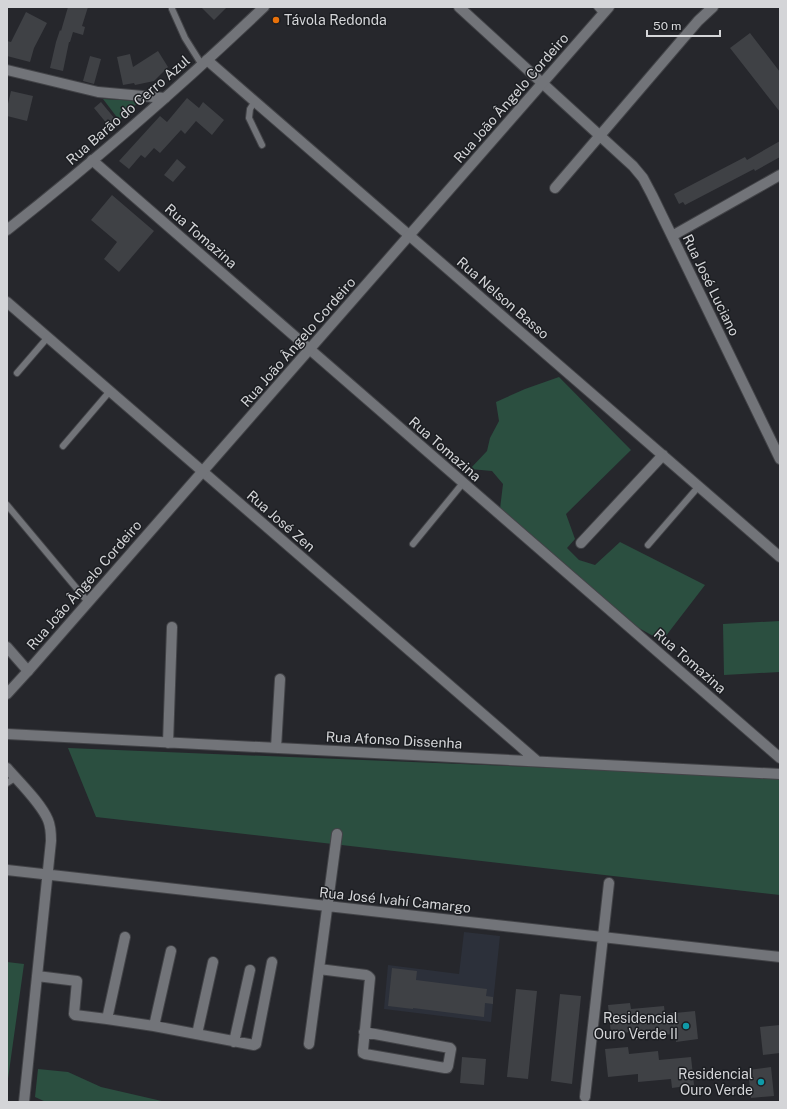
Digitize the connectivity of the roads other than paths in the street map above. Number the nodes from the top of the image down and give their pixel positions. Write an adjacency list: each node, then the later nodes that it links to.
1 (460, 7): 8 (street, Rua José Luciano)
2 (713, 7): 11 (street)
3 (262, 8): 6 (street, Rua Barão do Cerro Azul)
4 (172, 9): 6 (lane)
5 (603, 9): 8 (street, Rua João Ângelo Cordeiro)
6 (205, 62): 9 (street, Rua Barão do Cerro Azul); 10 (street, Rua Nelson Basso)
7 (7, 70): 9 (street)
8 (542, 83): 11 (street, Rua José Luciano); 17 (street, Rua João Ângelo Cordeiro)
9 (165, 98): 13 (street, Rua Barão do Cerro Azul)
10 (255, 101): 12 (lane); 17 (street, Rua Nelson Basso)
11 (600, 136): 15 (street); 18 (street, Rua José Luciano)
12 (262, 145)
13 (92, 160): 16 (street, Rua Barão do Cerro Azul); 21 (street, Rua Tomazina)
14 (780, 175): 18 (street)
15 (555, 188)
16 (7, 230)
17 (410, 235): 21 (street, Rua João Ângelo Cordeiro); 26 (street, Rua Nelson Basso)
18 (672, 236): 25 (street, Rua José Luciano)
19 (7, 302): 20 (street, Rua José Zen)
20 (48, 338): 22 (lane); 23 (street, Rua José Zen)
21 (310, 349): 27 (street, Rua João Ângelo Cordeiro); 28 (street, Rua Tomazina)
22 (17, 373)
23 (110, 391): 24 (lane); 27 (street, Rua José Zen)
24 (63, 446)
25 (779, 453)
26 (663, 455): 29 (street, Rua Nelson Basso); 31 (street)
27 (203, 472): 35 (street, Rua João Ângelo Cordeiro); 45 (street, Rua José Zen)
28 (464, 483): 32 (lane); 44 (street, Rua Tomazina)
29 (699, 486): 33 (lane); 34 (street, Rua Nelson Basso)
30 (7, 505): 35 (lane)
31 (581, 543)
32 (413, 544)
33 (648, 545)
34 (780, 557)
35 (88, 602): 38 (street, Rua João Ângelo Cordeiro)
36 (172, 627): 42 (street)
37 (7, 647): 38 (street)
38 (28, 671): 40 (street, Rua João Ângelo Cordeiro)
39 (280, 679): 43 (street)
40 (7, 694)
41 (7, 734): 42 (street, Rua Afonso Dissenha)
42 (168, 743): 43 (street, Rua Afonso Dissenha)
43 (276, 748): 45 (street, Rua Afonso Dissenha)
44 (780, 758)
45 (538, 762): 47 (street, Rua Afonso Dissenha)
46 (7, 768): 48 (street)
47 (780, 774)
48 (11, 780): 51 (street)
49 (337, 834): 53 (street)
50 (7, 870): 51 (street, Rua José Ivahí Camargo)
51 (48, 875): 53 (street, Rua José Ivahí Camargo); 62 (street)
52 (609, 883): 55 (street)
53 (327, 906): 55 (street, Rua José Ivahí Camargo); 60 (street)
54 (125, 937): 63 (street)
55 (603, 937): 57 (street, Rua José Ivahí Camargo); 69 (street)
56 (171, 951): 64 (street)
57 (780, 957)
58 (213, 962): 66 (street)
59 (272, 962): 67 (street)
60 (319, 969): 65 (street); 68 (street)
61 (250, 970): 67 (street)
62 (37, 976): 63 (street); 70 (street)
63 (107, 1019): 64 (street)
64 (154, 1026): 66 (street)
65 (364, 1032): 65 (street)
66 (197, 1034): 67 (street)
67 (234, 1042)
68 (309, 1044)
69 (586, 1097)
70 (24, 1102)

